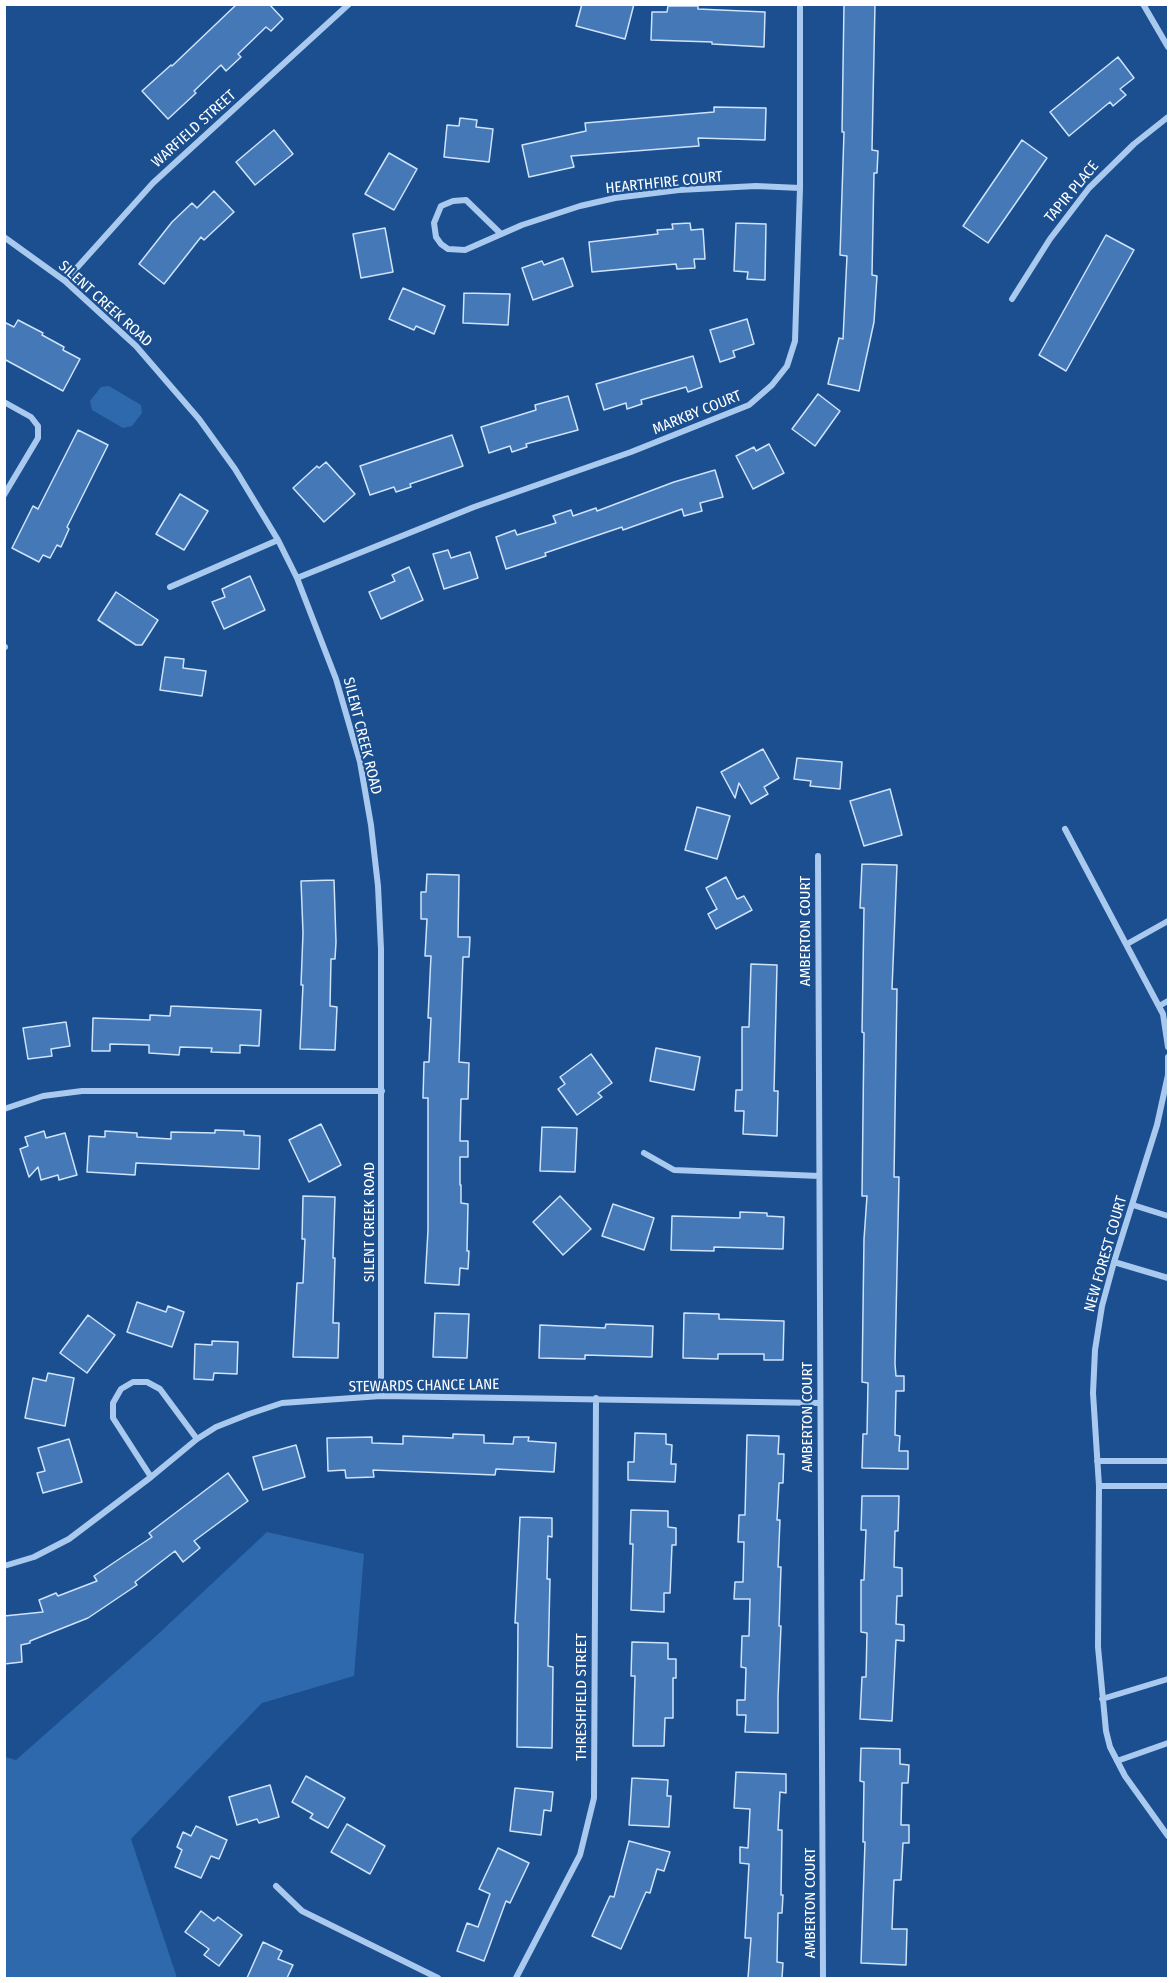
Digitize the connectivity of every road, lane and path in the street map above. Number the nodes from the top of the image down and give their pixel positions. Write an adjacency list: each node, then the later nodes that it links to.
1 (349, 4): 10 (street, WARFIELD STREET)
2 (800, 4): 7 (street, MARKBY COURT)
3 (1143, 4): 4 (street)
4 (1166, 38): 5 (street)
5 (1168, 47)
6 (1168, 117): 11 (street, TAPIR PLACE)
7 (800, 188): 8 (street, HEARTHFIRE COURT); 15 (street, MARKBY COURT)
8 (501, 234): 8 (street, HEARTHFIRE COURT)
9 (4, 237): 10 (street, SILENT CREEK ROAD)
10 (65, 281): 14 (street, SILENT CREEK ROAD)
11 (1012, 299)
12 (4, 402): 13 (street)
13 (4, 495)
14 (278, 540): 15 (street, SILENT CREEK ROAD); 16 (street)
15 (297, 578): 25 (street, SILENT CREEK ROAD)
16 (170, 587)
17 (1065, 829): 20 (street)
18 (818, 856): 28 (street, AMBERTON COURT)
19 (1168, 921): 20 (street)
20 (1127, 944): 22 (street)
21 (1168, 1001): 22 (street)
22 (1159, 1006): 23 (street)
23 (1168, 1047)
24 (1168, 1058): 29 (street, NEW FOREST COURT)
25 (382, 1091): 26 (street); 33 (street, SILENT CREEK ROAD)
26 (4, 1109)
27 (644, 1154): 28 (street)
28 (819, 1176): 35 (street, AMBERTON COURT)
29 (1133, 1205): 30 (street); 31 (street, NEW FOREST COURT)
30 (1168, 1216)
31 (1114, 1262): 32 (street); 37 (street, NEW FOREST COURT)
32 (1168, 1278)
33 (381, 1396): 34 (street, STEWARDS CHANCE LANE); 36 (street, STEWARDS CHANCE LANE)
34 (596, 1398): 35 (street, STEWARDS CHANCE LANE); 50 (street, THRESHFIELD STREET)
35 (820, 1403): 51 (street, AMBERTON COURT)
36 (197, 1439): 39 (street, STEWARDS CHANCE LANE); 39 (street)
37 (1097, 1461): 38 (street); 40 (street, NEW FOREST COURT)
38 (1168, 1461)
39 (151, 1477): 42 (street, STEWARDS CHANCE LANE)
40 (1099, 1486): 41 (street); 44 (street, NEW FOREST COURT)
41 (1168, 1486)
42 (4, 1566)
43 (1168, 1679): 44 (street)
44 (1102, 1699): 46 (street, NEW FOREST COURT)
45 (1168, 1743): 46 (street)
46 (1117, 1761): 47 (street, NEW FOREST COURT)
47 (1168, 1836)
48 (276, 1886): 49 (street)
49 (438, 1978)
50 (516, 1978)
51 (823, 1978)

